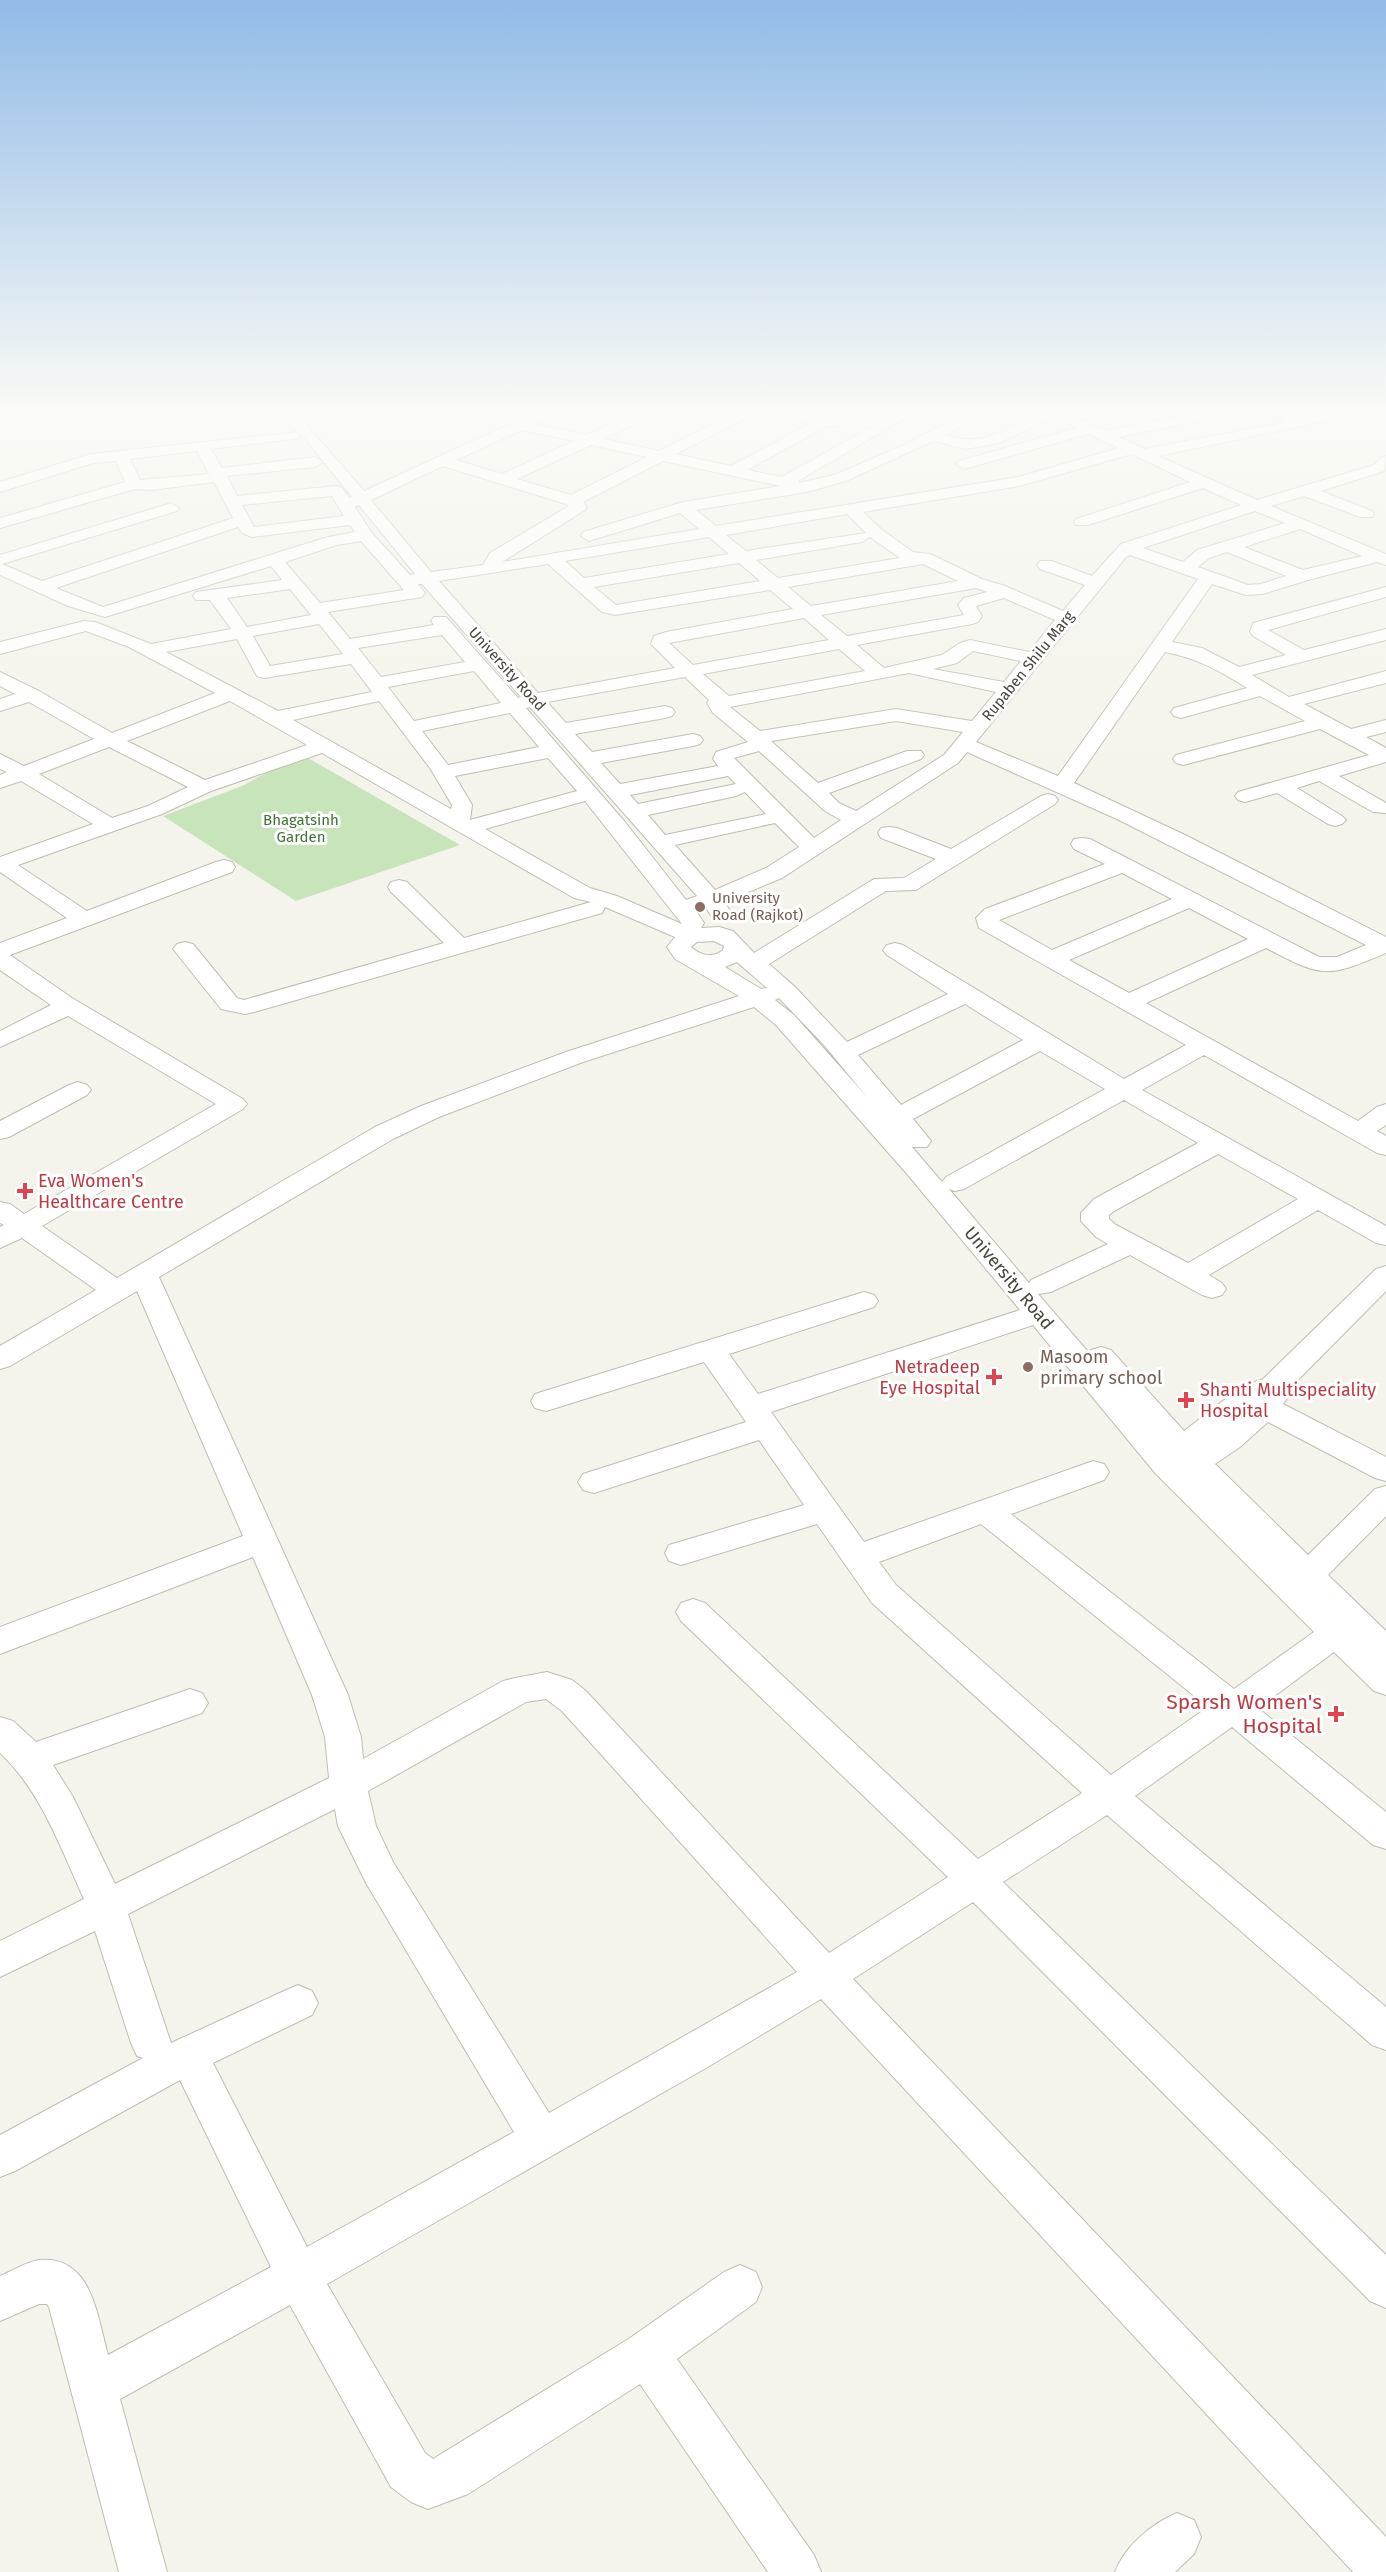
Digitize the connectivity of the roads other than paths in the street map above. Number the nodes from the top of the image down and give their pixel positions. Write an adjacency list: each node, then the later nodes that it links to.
1 (102, 529): 21 (street)
2 (217, 529): 33 (street)
3 (248, 529): 4 (street)
4 (277, 529)
5 (332, 529): 27 (street)
6 (368, 529): 39 (street, University Road)
7 (368, 529): 39 (street, University Road)
8 (544, 529): 32 (street)
9 (611, 529): 28 (street)
10 (709, 529): 16 (street)
11 (730, 529): 16 (street)
12 (870, 529): 37 (street)
13 (1184, 529): 20 (street, Rupaben Shilu Marg)
14 (1283, 529): 19 (street)
15 (1312, 529): 24 (street)
16 (712, 532): 22 (street); 23 (street)
17 (862, 537): 22 (street)
18 (10, 542): 21 (street)
19 (1227, 546): 30 (street); 34 (street)
20 (1128, 548): 30 (street); 38 (street, Rupaben Shilu Marg)
21 (29, 551): 25 (street); 33 (street)
22 (743, 557): 40 (street); 41 (street)
23 (551, 558): 28 (street); 40 (street)
24 (1382, 559): 34 (street)
25 (0, 560)
26 (916, 561): 41 (street)
27 (277, 562): 36 (street); 46 (street); 50 (street)
28 (517, 564): 32 (street)
29 (1046, 565): 38 (street)
30 (1187, 568): 35 (street)
31 (0, 569): 42 (street)
32 (489, 569): 39 (street)
33 (78, 576): 42 (street)
34 (1302, 576): 35 (street)
35 (1208, 577): 56 (street)
36 (295, 583): 45 (street); 47 (street)
37 (976, 583): 43 (street); 48 (street)
38 (1095, 583): 49 (street, Rupaben Shilu Marg)
39 (417, 584): 47 (street); 51 (street, University Road); 75 (street, University Road)
40 (581, 584): 41 (street)
41 (775, 584): 48 (street)
42 (42, 587): 50 (street)
43 (1002, 592): 49 (street); 55 (street)
44 (1386, 592): 60 (street)
45 (215, 594): 46 (street); 52 (street)
46 (181, 597): 50 (street)
47 (320, 613): 52 (street); 59 (street)
48 (806, 613): 55 (street); 64 (street)
49 (1066, 618): 61 (street, Rupaben Shilu Marg)
50 (95, 619): 54 (street); 57 (street); 57 (street); 58 (street)
51 (446, 629): 59 (street); 62 (street, University Road)
52 (241, 631): 57 (street); 69 (street)
53 (1386, 634): 60 (street)
54 (0, 641)
55 (843, 642): 64 (street); 66 (street)
56 (1159, 645): 65 (street); 109 (street)
57 (142, 646): 73 (street)
58 (0, 648)
59 (350, 651): 69 (street); 71 (street)
60 (1302, 656): 65 (street)
61 (1033, 658): 63 (street); 70 (street, Rupaben Shilu Marg)
62 (477, 665): 71 (street); 79 (street, University Road)
63 (910, 668): 66 (street); 70 (street)
64 (689, 671): 75 (street); 76 (street)
65 (1238, 673): 72 (street)
66 (880, 674): 76 (street)
67 (1386, 677): 77 (street)
68 (0, 678): 74 (street)
69 (272, 685): 82 (street)
70 (1008, 688): 87 (street, Rupaben Shilu Marg)
71 (380, 690): 82 (street); 85 (street)
72 (1262, 690): 77 (street); 81 (street)
73 (231, 694): 82 (street); 90 (street)
74 (32, 695): 78 (street); 90 (street)
75 (534, 699): 79 (street); 86 (street, University Road)
76 (719, 699): 91 (street)
77 (1287, 703): 83 (street)
78 (0, 705)
79 (512, 707): 85 (street); 93 (street, University Road)
80 (665, 712): 86 (street)
81 (1181, 712)
82 (271, 716): 92 (street)
83 (1323, 722): 88 (street); 97 (street)
84 (1386, 726): 88 (street)
85 (408, 728): 100 (street)
86 (562, 730): 96 (street, University Road)
87 (970, 736): 91 (street); 109 (street); 115 (street, Rupaben Shilu Marg)
88 (1349, 736): 95 (street)
89 (693, 740): 96 (street)
90 (112, 741): 101 (street); 105 (street)
91 (760, 741): 108 (street); 122 (street)
92 (323, 746): 105 (street); 117 (street)
93 (551, 752): 100 (street); 110 (street, University Road)
94 (914, 755): 108 (street)
95 (1386, 756): 102 (street)
96 (588, 759): 107 (street, University Road)
97 (1183, 759)
98 (0, 760): 101 (street)
99 (723, 771): 107 (street)
100 (443, 772): 117 (street)
101 (23, 774): 103 (street); 118 (street)
102 (1321, 774): 104 (street); 112 (street)
103 (0, 782)
104 (1280, 786): 111 (street); 116 (street)
105 (204, 787): 118 (street)
106 (736, 790): 113 (street)
107 (617, 791): 113 (street, University Road)
108 (816, 791): 115 (street)
109 (1055, 793): 123 (street); 136 (street)
110 (589, 794): 117 (street); 129 (street, University Road)
111 (1245, 796)
112 (1380, 808)
113 (635, 811): 120 (street, University Road)
114 (766, 820): 120 (street)
115 (856, 820): 122 (street, Rupaben Shilu Marg)
116 (1335, 820)
117 (464, 824): 131 (street)
118 (109, 825): 124 (street)
119 (890, 833): 123 (street)
120 (662, 842): 128 (street, University Road)
121 (1082, 844): 125 (street)
122 (813, 849): 128 (street, Rupaben Shilu Marg)
123 (954, 858): 139 (street)
124 (1, 863): 133 (street)
125 (1123, 865): 130 (street); 143 (street)
126 (224, 867): 133 (street)
127 (399, 887): 137 (street)
128 (711, 899): 129 (street, Rupaben Shilu Marg); 139 (street, University Road)
129 (677, 900): 132 (street, Rupaben Shilu Marg); 134 (street, University Road)
130 (1190, 900): 135 (street); 143 (street)
131 (588, 901): 132 (street); 134 (street); 137 (street)
132 (630, 912): 134 (street)
133 (84, 919): 141 (street)
134 (691, 938): 139 (street); 144 (street, University Road)
135 (1266, 940): 136 (street); 148 (street)
136 (1385, 945)
137 (459, 946): 138 (street)
138 (185, 949)
139 (739, 950): 144 (street); 146 (street, University Road)
140 (895, 950): 147 (street)
141 (0, 951)
142 (0, 958): 149 (street)
143 (1051, 959): 148 (street)
144 (700, 962): 145 (street, University Road)
145 (723, 975): 146 (street, University Road); 150 (street)
146 (771, 994): 150 (street); 154 (street, University Road); 174 (street, University Road)
147 (965, 995): 152 (street); 154 (street)
148 (1128, 1002): 153 (street)
149 (64, 1003): 151 (street); 166 (street)
150 (683, 1023): 171 (street)
151 (0, 1040)
152 (1042, 1040): 156 (street); 158 (street)
153 (1206, 1044): 156 (street); 160 (street)
154 (843, 1053): 158 (street, University Road)
155 (78, 1090): 159 (street)
156 (1124, 1091): 161 (street); 163 (street)
157 (1386, 1112): 160 (street)
158 (897, 1117): 163 (street, University Road)
159 (0, 1131)
160 (1360, 1132): 162 (street)
161 (1218, 1143): 164 (street); 168 (street)
162 (1386, 1147)
163 (955, 1183): 174 (street, University Road)
164 (1318, 1199): 167 (street); 169 (street)
165 (0, 1210): 166 (street)
166 (11, 1233): 171 (street)
167 (1386, 1237)
168 (1128, 1245): 169 (street); 174 (street)
169 (1188, 1275): 172 (street)
170 (1386, 1275): 177 (street)
171 (130, 1283): 176 (street); 187 (street)
172 (1212, 1289)
173 (864, 1300): 175 (street)
174 (1040, 1300): 179 (street); 180 (street, University Road)
175 (710, 1349): 178 (street); 179 (street)
176 (0, 1359)
177 (1268, 1398): 180 (street); 181 (street)
178 (546, 1401)
179 (759, 1417): 183 (street); 185 (street)
180 (1176, 1459): 190 (street, University Road); 192 (street, University Road)
181 (1386, 1470)
182 (1093, 1472): 186 (street)
183 (594, 1482)
184 (1386, 1497): 190 (street)
185 (824, 1511): 188 (street); 189 (street)
186 (987, 1512): 189 (street); 197 (street)
187 (262, 1541): 193 (street); 200 (street)
188 (681, 1553)
189 (857, 1557): 201 (street)
190 (1308, 1575): 194 (street, University Road)
191 (693, 1612): 203 (street)
192 (1335, 1634): 195 (street, University Road); 197 (street)
193 (0, 1641)
194 (1386, 1652)
195 (1386, 1682)
196 (190, 1703): 199 (street)
197 (1233, 1708): 201 (street); 202 (street)
198 (0, 1731): 199 (street)
199 (30, 1760): 204 (street)
200 (348, 1785): 204 (street); 206 (street); 210 (street)
201 (1109, 1795): 203 (street); 208 (street)
202 (1386, 1834)
203 (974, 1881): 206 (street); 213 (street)
204 (107, 1908): 205 (street); 209 (street)
205 (0, 1960)
206 (825, 1976): 210 (street); 222 (street)
207 (298, 2003): 209 (street)
208 (1386, 2032)
209 (170, 2049): 211 (street); 212 (street)
210 (541, 2138): 212 (street)
211 (0, 2157)
212 (298, 2276): 216 (street); 217 (street)
213 (1386, 2286)
214 (740, 2287): 216 (street)
215 (0, 2299): 217 (street)
216 (646, 2354): 220 (street)
217 (93, 2388): 219 (street)
218 (1177, 2537): 221 (street)
219 (143, 2572)
220 (797, 2572)
221 (1139, 2572)
222 (1386, 2572)

